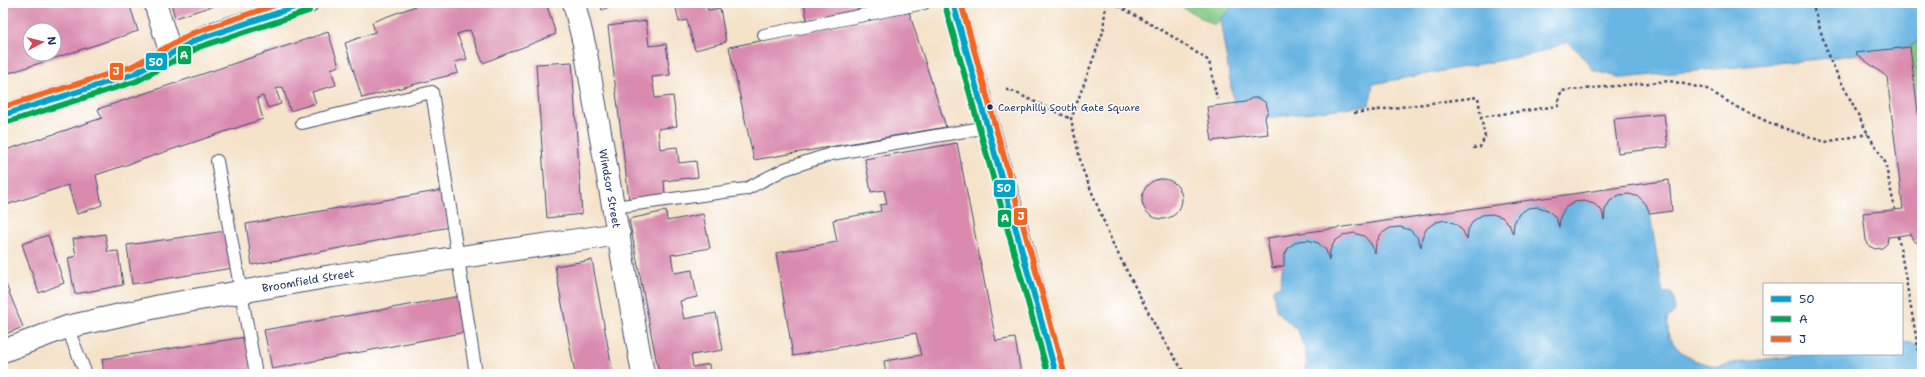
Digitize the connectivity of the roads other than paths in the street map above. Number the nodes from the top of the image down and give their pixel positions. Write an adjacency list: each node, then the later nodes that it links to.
1 (155, 3): 7 (street)
2 (307, 3): 7 (main road)
3 (574, 3): 12 (street, Windsor Street)
4 (924, 3): 6 (lane)
5 (953, 3): 10 (main road)
6 (764, 35)
7 (171, 54): 8 (main road)
8 (3, 116)
9 (302, 123): 14 (lane)
10 (988, 127): 12 (lane); 22 (main road)
11 (217, 161): 15 (lane)
12 (614, 207): 13 (street, Windsor Street)
13 (618, 234): 14 (street, Broomfield Street); 21 (street, Windsor Street)
14 (457, 258): 15 (street, Broomfield Street); 20 (lane)
15 (241, 292): 16 (street, Broomfield Street); 19 (lane)
16 (67, 327): 17 (street, Broomfield Street); 18 (lane)
17 (3, 351)
18 (86, 374)
19 (256, 374)
20 (476, 374)
21 (643, 374)
22 (1056, 374)

